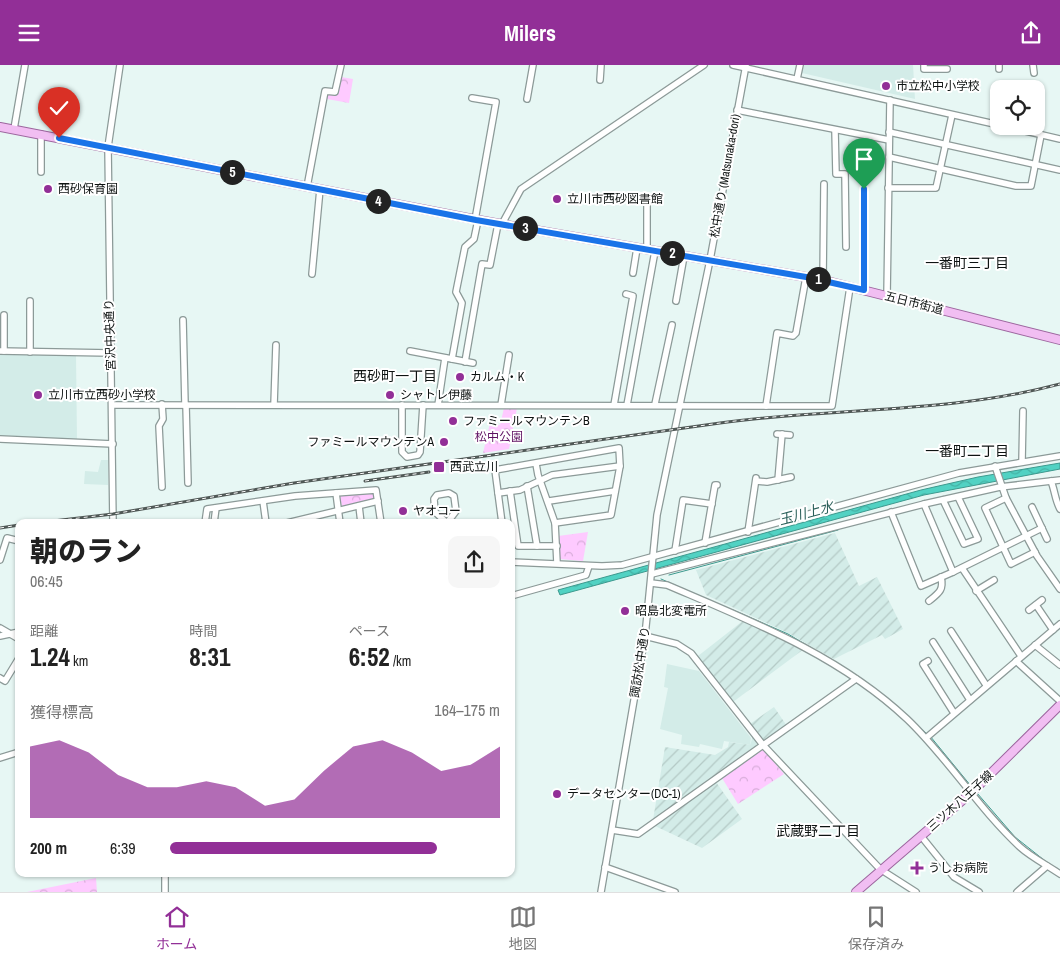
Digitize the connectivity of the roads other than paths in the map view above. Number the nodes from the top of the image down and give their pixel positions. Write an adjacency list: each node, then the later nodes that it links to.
1 (25, 65): 23 (street)
2 (120, 65): 31 (street, 宮沢中央通り)
3 (341, 65): 38 (street)
4 (533, 65): 17 (street)
5 (601, 65): 15 (street)
6 (704, 65): 44 (street)
7 (734, 65): 11 (street)
8 (800, 65): 14 (street)
9 (924, 65): 12 (street)
10 (1033, 65): 13 (street)
11 (745, 66): 14 (street); 19 (street, 松中通り (Matsunaka-dori))
12 (946, 69)
13 (1034, 73)
14 (797, 79): 18 (street)
15 (600, 80)
16 (472, 98): 43 (street)
17 (527, 99)
18 (890, 100): 20 (street); 25 (street)
19 (737, 110): 24 (street); 49 (street, 松中通り (Matsunaka-dori))
20 (952, 115): 21 (street); 30 (street)
21 (990, 123)
22 (0, 127): 23 (main road, 五日市街道)
23 (14, 129): 26 (main road, 五日市街道)
24 (835, 130): 29 (street); 45 (street)
25 (889, 132): 29 (street); 30 (street)
26 (41, 134): 31 (main road, 五日市街道); 36 (street)
27 (1041, 135): 28 (street); 33 (street)
28 (1060, 139)
29 (889, 140): 32 (street)
30 (946, 144): 33 (street); 34 (street)
31 (108, 147): 38 (main road, 五日市街道); 68 (street, 宮沢中央通り)
32 (889, 157): 34 (street); 39 (street)
33 (1035, 165): 34 (street); 35 (street)
34 (940, 169): 39 (street)
35 (1060, 170)
36 (41, 172)
37 (824, 184): 53 (street)
38 (307, 187): 40 (main road, 五日市街道)
39 (888, 188): 57 (street)
40 (320, 189): 43 (main road, 五日市街道); 50 (street)
41 (864, 189): 55 (street)
42 (647, 204): 47 (street)
43 (477, 220): 44 (main road, 五日市街道); 70 (street)
44 (500, 224): 46 (main road, 五日市街道); 71 (street)
45 (846, 247)
46 (637, 248): 47 (main road, 五日市街道); 51 (street)
47 (651, 250): 48 (main road, 五日市街道); 85 (street)
48 (684, 256): 49 (main road, 五日市街道); 59 (street)
49 (710, 260): 52 (main road, 五日市街道); 86 (street, 松中通り (Matsunaka-dori))
50 (312, 273)
51 (633, 273)
52 (806, 277): 53 (main road, 五日市街道); 87 (street)
53 (823, 280): 54 (main road, 五日市街道)
54 (850, 287): 55 (main road, 五日市街道); 87 (street)
55 (864, 290): 57 (main road, 五日市街道)
56 (626, 294): 84 (street)
57 (886, 296): 63 (main road, 五日市街道)
58 (30, 301): 67 (street)
59 (676, 301)
60 (4, 315): 65 (street)
61 (183, 320): 78 (street)
62 (670, 329): 75 (street)
63 (1060, 340)
64 (276, 345): 79 (street)
65 (2, 351): 67 (street)
66 (410, 351): 70 (street)
67 (30, 352): 68 (street)
68 (111, 353): 76 (street, 宮沢中央通り)
69 (510, 355): 73 (street)
70 (448, 359): 71 (street); 82 (street)
71 (465, 362): 72 (street)
72 (472, 363)
73 (508, 365): 74 (street); 83 (street)
74 (516, 366)
75 (655, 404): 85 (street); 86 (street)
76 (112, 405): 77 (street); 92 (street, 宮沢中央通り)
77 (162, 405): 78 (street); 107 (street)
78 (186, 405): 79 (street); 99 (street)
79 (274, 405): 80 (street)
80 (402, 405): 81 (street); 81 (street)
81 (422, 405): 82 (street)
82 (438, 405): 83 (street)
83 (501, 405): 84 (street)
84 (614, 405): 85 (street)
85 (627, 405)
86 (681, 405): 87 (street); 89 (street, 松中通り (Matsunaka-dori))
87 (766, 406)
88 (1023, 411): 94 (street)
89 (675, 432): 154 (street, 諏訪松中通り)
90 (790, 435): 100 (street)
91 (0, 439): 92 (street)
92 (112, 444): 127 (street, 宮沢中央通り)
93 (1060, 456): 94 (street)
94 (1022, 462): 97 (street)
95 (536, 464): 96 (street); 102 (street); 111 (street)
96 (620, 466): 102 (street); 109 (street)
97 (996, 468): 104 (street); 143 (street)
98 (790, 477): 100 (street)
99 (186, 480)
100 (778, 480): 143 (street)
101 (1060, 480): 103 (street)
102 (540, 481): 106 (street); 117 (street)
103 (1050, 481): 104 (street); 123 (street)
104 (1000, 484): 112 (street); 113 (street)
105 (717, 485): 118 (street)
106 (528, 486): 108 (street); 148 (street)
107 (162, 487)
108 (510, 491): 111 (street); 139 (street)
109 (615, 491): 117 (street); 140 (street)
110 (336, 493): 115 (street); 116 (street); 124 (street)
111 (498, 493): 138 (street)
112 (958, 497): 114 (street); 114 (street)
113 (1006, 498): 144 (street); 150 (street)
114 (943, 500): 119 (street)
115 (263, 501): 122 (street); 130 (street)
116 (378, 501): 120 (street); 135 (street)
117 (549, 501): 140 (street)
118 (712, 504): 147 (street); 151 (street)
119 (924, 504): 125 (street); 159 (street)
120 (359, 506): 124 (street); 134 (street)
121 (1032, 507): 142 (street)
122 (216, 508): 128 (street); 129 (street)
123 (1060, 509)
124 (338, 511): 126 (street); 133 (street)
125 (891, 512): 160 (street); 161 (street)
126 (318, 515): 131 (street); 132 (street)
127 (113, 519)
128 (206, 519)
129 (215, 519)
130 (265, 519)
131 (303, 519)
132 (318, 519)
133 (339, 519)
134 (361, 519)
135 (380, 519)
136 (446, 519): 137 (street)
137 (448, 519)
138 (501, 519)
139 (514, 519)
140 (556, 523): 149 (street)
141 (515, 525): 148 (street)
142 (1042, 528): 144 (street); 145 (street)
143 (748, 532): 147 (street)
144 (1026, 536): 150 (street); 152 (street)
145 (1048, 539)
146 (15, 540): 153 (street)
147 (705, 543): 151 (street)
148 (536, 546): 149 (street)
149 (557, 546): 156 (street)
150 (1002, 547): 152 (street); 158 (street)
151 (675, 551): 154 (street)
152 (1035, 552): 164 (street)
153 (0, 560)
154 (653, 560): 157 (street); 160 (street, 諏訪松中通り)
155 (515, 562): 156 (street)
156 (557, 563): 157 (street)
157 (589, 566): 166 (street)
158 (962, 568): 159 (street); 165 (street)
159 (952, 572): 161 (street)
160 (652, 573): 163 (street, 諏訪松中通り)
161 (942, 577): 168 (street)
162 (994, 580): 165 (street)
163 (651, 583): 178 (street, 諏訪松中通り); 188 (street)
164 (1060, 589)
165 (976, 591): 182 (street)
166 (515, 595)
167 (1042, 600): 169 (street)
168 (929, 601)
169 (1036, 605): 170 (street); 173 (street)
170 (1029, 610)
171 (1060, 624): 173 (street)
172 (0, 628): 176 (street)
173 (1053, 630): 181 (street)
174 (951, 631): 189 (street)
175 (15, 633): 176 (street)
176 (10, 634): 177 (street); 179 (street)
177 (0, 636)
178 (645, 636): 195 (street); 199 (street, 諏訪松中通り)
179 (15, 637)
180 (933, 642): 190 (street)
181 (1035, 645): 182 (street); 186 (street)
182 (1022, 656): 184 (street)
183 (928, 661): 193 (street)
184 (1016, 661): 189 (street); 191 (street)
185 (15, 665): 187 (street)
186 (1060, 665)
187 (0, 678)
188 (856, 679): 194 (street); 195 (street)
189 (986, 685): 190 (street)
190 (970, 700): 193 (street)
191 (1060, 701)
192 (1060, 705): 198 (main road, 三ツ木八王子線)
193 (954, 713): 194 (street)
194 (928, 736): 198 (street)
195 (763, 745): 199 (street); 203 (street)
196 (15, 753): 197 (street)
197 (0, 758)
198 (972, 792): 200 (main road, 三ツ木八王子線); 201 (street)
199 (612, 830): 202 (street, 諏訪松中通り)
200 (921, 836): 203 (main road, 三ツ木八王子線); 211 (street)
201 (1047, 866): 204 (street); 212 (street)
202 (606, 867): 207 (street, 諏訪松中通り); 208 (street)
203 (880, 869): 209 (main road, 三ツ木八王子線); 210 (street)
204 (1060, 874)
205 (165, 877): 206 (street)
206 (165, 892)
207 (601, 892)
208 (675, 892)
209 (856, 892)
210 (916, 892)
211 (978, 892)
212 (1017, 892)

